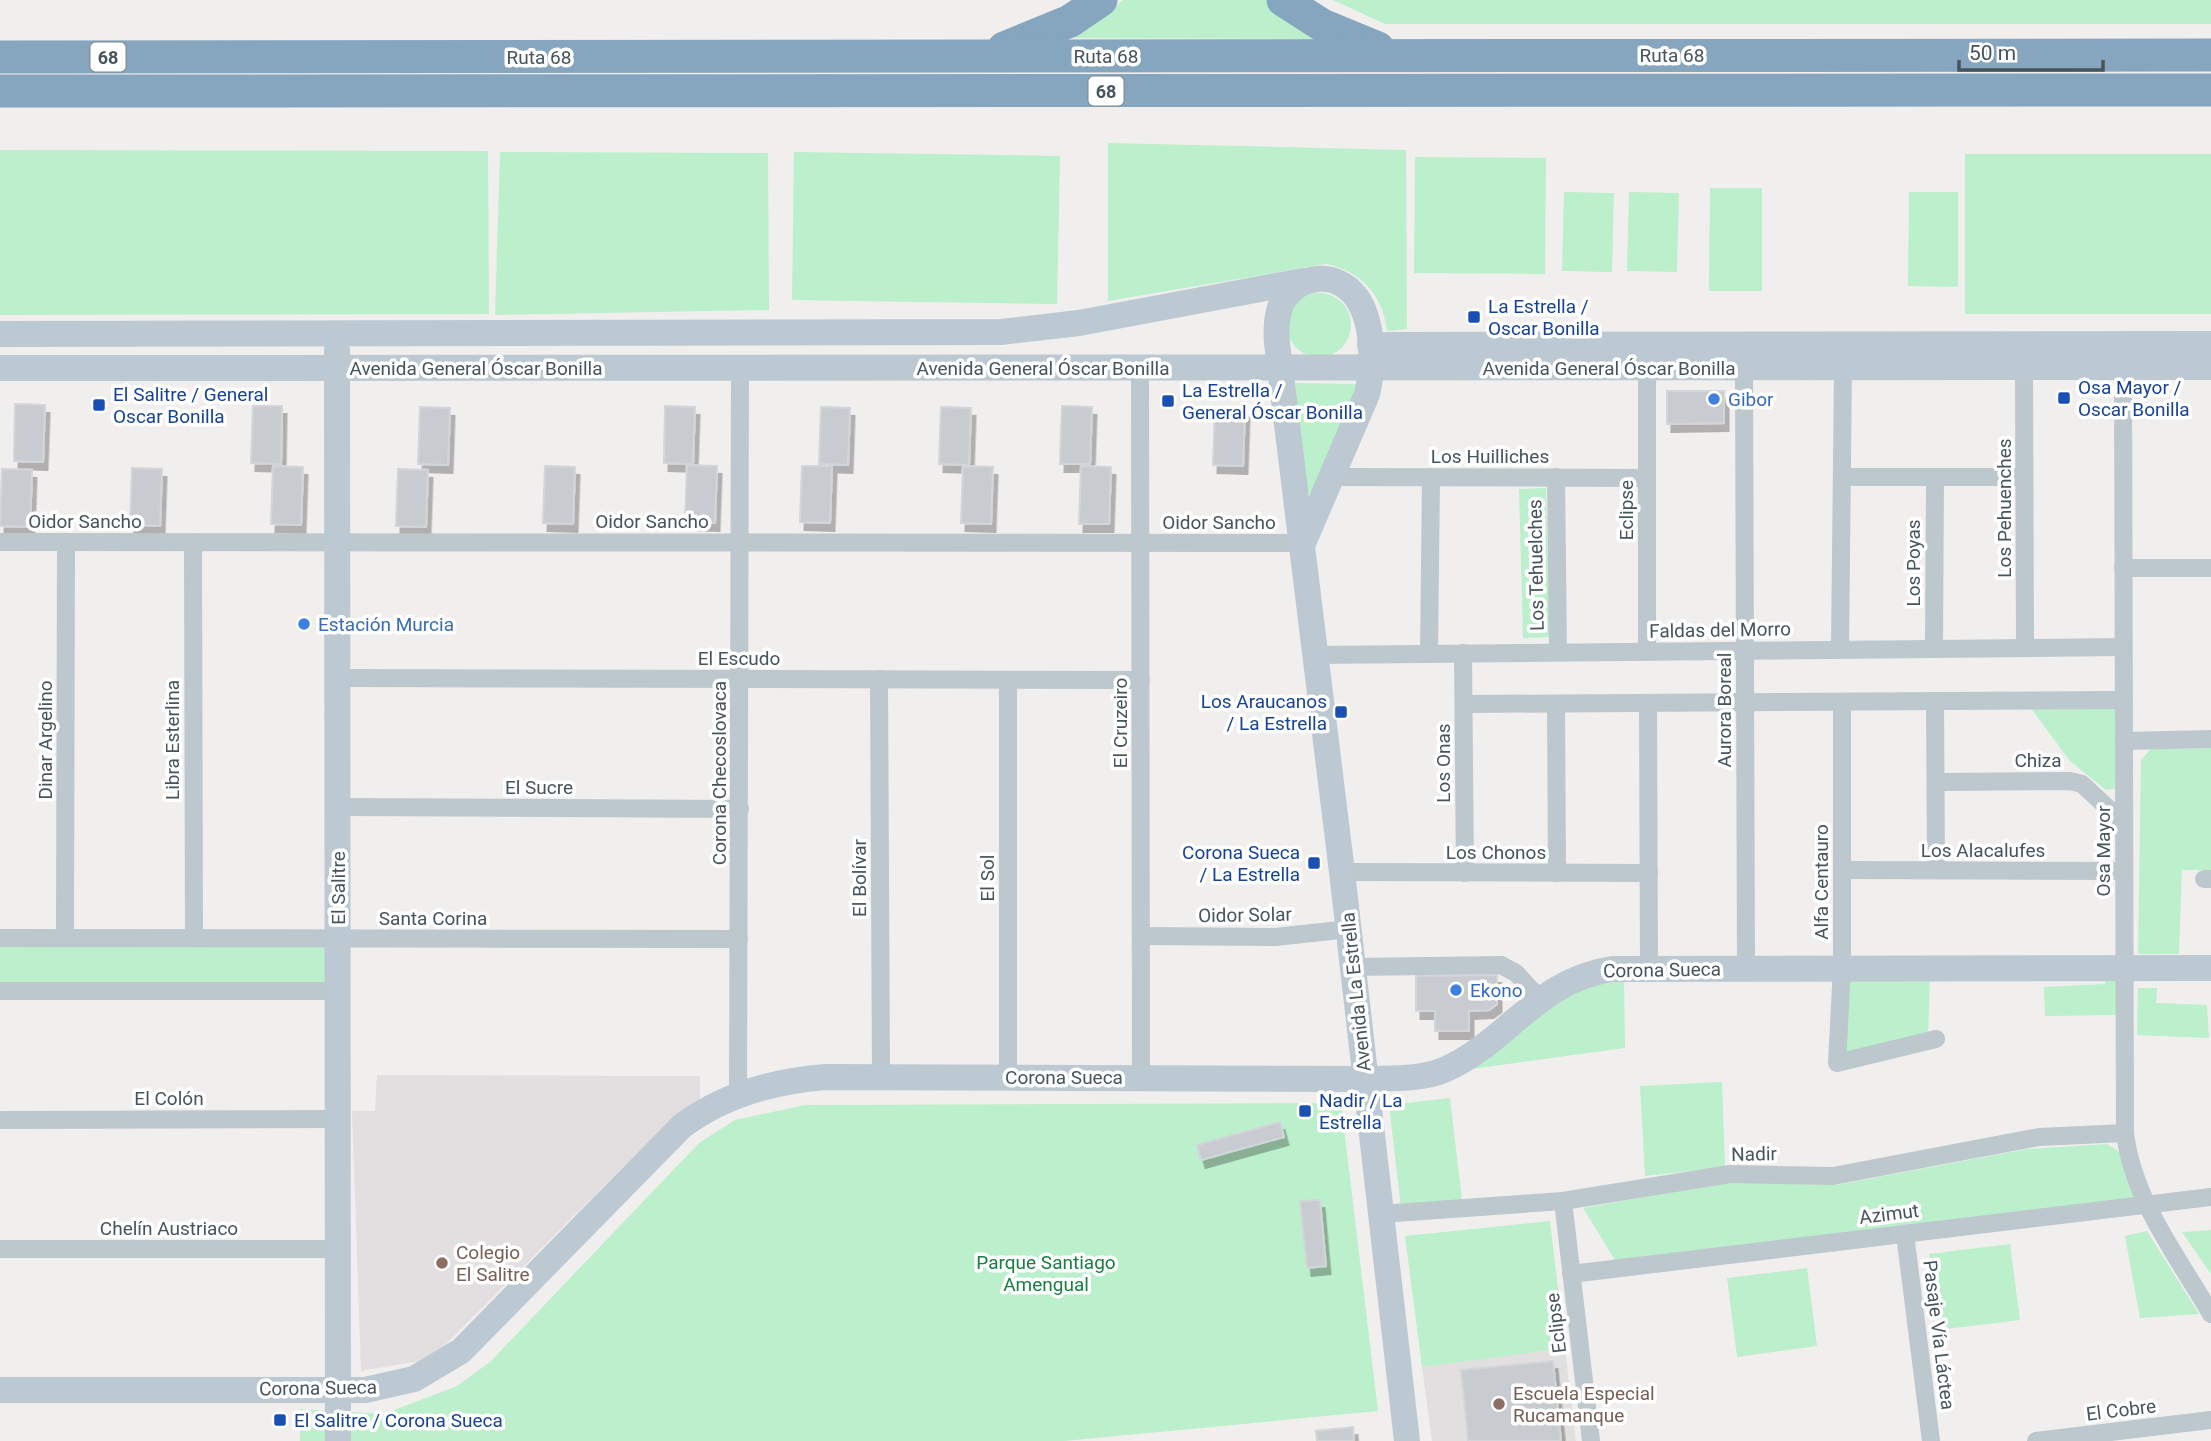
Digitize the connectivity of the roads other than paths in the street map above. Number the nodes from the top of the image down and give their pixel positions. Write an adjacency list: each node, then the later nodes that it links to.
1 (1101, 0): 5 (highway)
2 (1283, 0): 3 (highway)
3 (1400, 55): 4 (highway, Ruta 68 / 68); 5 (highway, Ruta 68 / 68)
4 (2211, 55)
5 (975, 56): 6 (highway, Ruta 68 / 68)
6 (0, 57)
7 (2211, 90): 8 (highway, Ruta 68 / 68)
8 (0, 91)
9 (1304, 280): 11 (main road, Avenida General Óscar Bonilla); 13 (main road); 22 (main road, Avenida La Estrella)
10 (0, 334): 11 (main road, Avenida General Óscar Bonilla)
11 (337, 334): 19 (main road, El Salitre)
12 (2211, 344): 13 (main road, Avenida General Óscar Bonilla)
13 (1371, 356): 22 (main road, Avenida General Óscar Bonilla); 23 (main road, Avenida General Óscar Bonilla); 25 (main road)
14 (1843, 367): 15 (main road, Avenida General Óscar Bonilla); 24 (main road, Avenida General Óscar Bonilla); 28 (street)
15 (2024, 367): 16 (main road, Avenida General Óscar Bonilla); 30 (street, Los Pehuenches)
16 (2123, 367): 17 (main road, Avenida General Óscar Bonilla); 40 (street, Osa Mayor)
17 (2211, 367)
18 (0, 368): 19 (main road, Avenida General Óscar Bonilla)
19 (337, 368): 20 (main road, Avenida General Óscar Bonilla); 35 (main road, El Salitre)
20 (740, 368): 21 (main road, Avenida General Óscar Bonilla); 36 (street, Corona Checoslovaca)
21 (1140, 368): 22 (main road, Avenida General Óscar Bonilla); 37 (street, El Cruzeiro)
22 (1279, 368): 38 (main road, Avenida La Estrella)
23 (1647, 368): 24 (main road, Avenida General Óscar Bonilla); 31 (street, Eclipse)
24 (1744, 368): 45 (street, Aurora Boreal)
25 (1333, 477): 26 (street, Los Huilliches); 38 (main road)
26 (1431, 477): 27 (street, Los Huilliches); 49 (street)
27 (1556, 477): 31 (street, Los Huilliches); 46 (street, Los Tehuelches)
28 (1842, 477): 29 (street); 43 (street)
29 (1935, 477): 30 (street); 44 (street, Los Poyas)
30 (2024, 477): 42 (street, Los Pehuenches)
31 (1647, 478): 47 (street, Eclipse)
32 (0, 542): 33 (street, Oidor Sancho)
33 (66, 542): 34 (street, Oidor Sancho); 79 (street, Dinar Argelino)
34 (193, 542): 35 (street, Oidor Sancho); 80 (street, Libra Esterlina)
35 (338, 542): 36 (street, Oidor Sancho); 51 (main road, El Salitre)
36 (740, 542): 37 (street, Oidor Sancho); 52 (street, Corona Checoslovaca)
37 (1140, 543): 38 (street, Oidor Sancho); 55 (street, El Cruzeiro)
38 (1303, 543): 50 (main road, Avenida La Estrella)
39 (2211, 568): 40 (street)
40 (2123, 569): 41 (street, Osa Mayor)
41 (2123, 646): 42 (street, Faldas del Morro); 56 (street, Osa Mayor)
42 (2025, 648): 44 (street, Faldas del Morro)
43 (1840, 649): 44 (street, Faldas del Morro); 45 (street, Faldas del Morro)
44 (1934, 649)
45 (1745, 650): 47 (street, Faldas del Morro); 58 (street, Aurora Boreal)
46 (1558, 652): 47 (street, Faldas del Morro); 48 (street, Faldas del Morro)
47 (1647, 652)
48 (1464, 653): 49 (street, Faldas del Morro); 61 (street, Los Onas)
49 (1429, 654): 50 (street, Faldas del Morro)
50 (1316, 655): 72 (main road, Avenida La Estrella)
51 (338, 678): 52 (street, El Escudo); 66 (main road, El Salitre)
52 (740, 679): 53 (street, El Escudo); 67 (street, Corona Checoslovaca)
53 (879, 679): 54 (street, El Escudo); 93 (street, El Bolívar)
54 (1008, 680): 55 (street, El Escudo); 94 (street, El Sol)
55 (1141, 680): 77 (street, El Cruzeiro)
56 (2123, 700): 57 (street); 64 (street, Osa Mayor)
57 (1936, 701): 59 (street); 65 (street)
58 (1745, 702): 59 (street); 60 (street); 87 (street, Aurora Boreal)
59 (1842, 702): 69 (street, Alfa Centauro)
60 (1648, 703): 62 (street); 75 (street)
61 (1464, 704): 62 (street); 73 (street, Los Onas)
62 (1556, 704): 74 (street)
63 (2211, 739): 64 (street)
64 (2124, 741): 68 (street, Osa Mayor)
65 (1936, 782): 68 (street, Chiza); 70 (street)
66 (338, 807): 67 (street, El Sucre); 81 (main road, El Salitre)
67 (740, 808): 82 (street, Corona Checoslovaca)
68 (2124, 823): 71 (street, Osa Mayor)
69 (1842, 870): 70 (street, Los Alacalufes); 85 (street, Alfa Centauro)
70 (1936, 870): 71 (street, Los Alacalufes)
71 (2124, 871): 88 (street, Osa Mayor)
72 (1342, 872): 73 (street, Los Chonos); 76 (main road, Avenida La Estrella)
73 (1465, 873): 74 (street, Los Chonos)
74 (1557, 873): 75 (street, Los Chonos)
75 (1649, 873): 84 (street)
76 (1349, 929): 77 (street, Oidor Solar); 83 (main road, Avenida La Estrella)
77 (1141, 936): 95 (street, El Cruzeiro)
78 (0, 938): 79 (street, Santa Corina)
79 (65, 939): 80 (street, Santa Corina)
80 (194, 939): 81 (street, Santa Corina)
81 (338, 939): 82 (street, Santa Corina); 90 (main road, El Salitre)
82 (739, 939): 97 (street, Corona Checoslovaca)
83 (1353, 967): 91 (street); 96 (main road, Avenida La Estrella)
84 (1649, 968): 87 (main road, Corona Sueca); 91 (main road, Corona Sueca)
85 (1842, 968): 87 (main road, Corona Sueca); 88 (main road, Corona Sueca); 92 (street, Alfa Centauro)
86 (2211, 968): 88 (main road, Corona Sueca)
87 (1746, 969)
88 (2125, 969): 100 (street, Osa Mayor)
89 (0, 990): 90 (street)
90 (338, 991): 98 (main road, El Salitre)
91 (1539, 998): 96 (main road, Corona Sueca)
92 (1936, 1039)
93 (881, 1077): 94 (main road, Corona Sueca); 97 (main road, Corona Sueca)
94 (1008, 1077): 95 (main road, Corona Sueca)
95 (1141, 1077): 96 (main road, Corona Sueca)
96 (1365, 1079): 104 (main road, Avenida La Estrella)
97 (738, 1095): 111 (main road, Corona Sueca)
98 (338, 1119): 99 (street, El Colón); 107 (main road, El Salitre)
99 (0, 1120)
100 (2125, 1133): 102 (street, Nadir); 103 (street, Osa Mayor)
101 (2211, 1198): 103 (street, Azimut)
102 (1563, 1201): 104 (street, Nadir); 108 (street, Eclipse)
103 (2148, 1206): 105 (street, Azimut); 109 (street, Osa Mayor)
104 (1381, 1214): 115 (main road, Avenida La Estrella)
105 (1906, 1234): 108 (street, Azimut); 117 (street, Pasaje Vía Láctea)
106 (0, 1249): 107 (street, Chelín Austriaco)
107 (338, 1250): 111 (main road, El Salitre)
108 (1572, 1274): 116 (street, Eclipse)
109 (2211, 1314)
110 (0, 1390): 111 (main road, Corona Sueca)
111 (338, 1390): 114 (main road, El Salitre)
112 (2211, 1420): 113 (street, El Cobre)
113 (2135, 1435): 118 (street, El Cobre)
114 (338, 1441)
115 (1407, 1441)
116 (1591, 1441)
117 (1931, 1441)
118 (2036, 1441)

